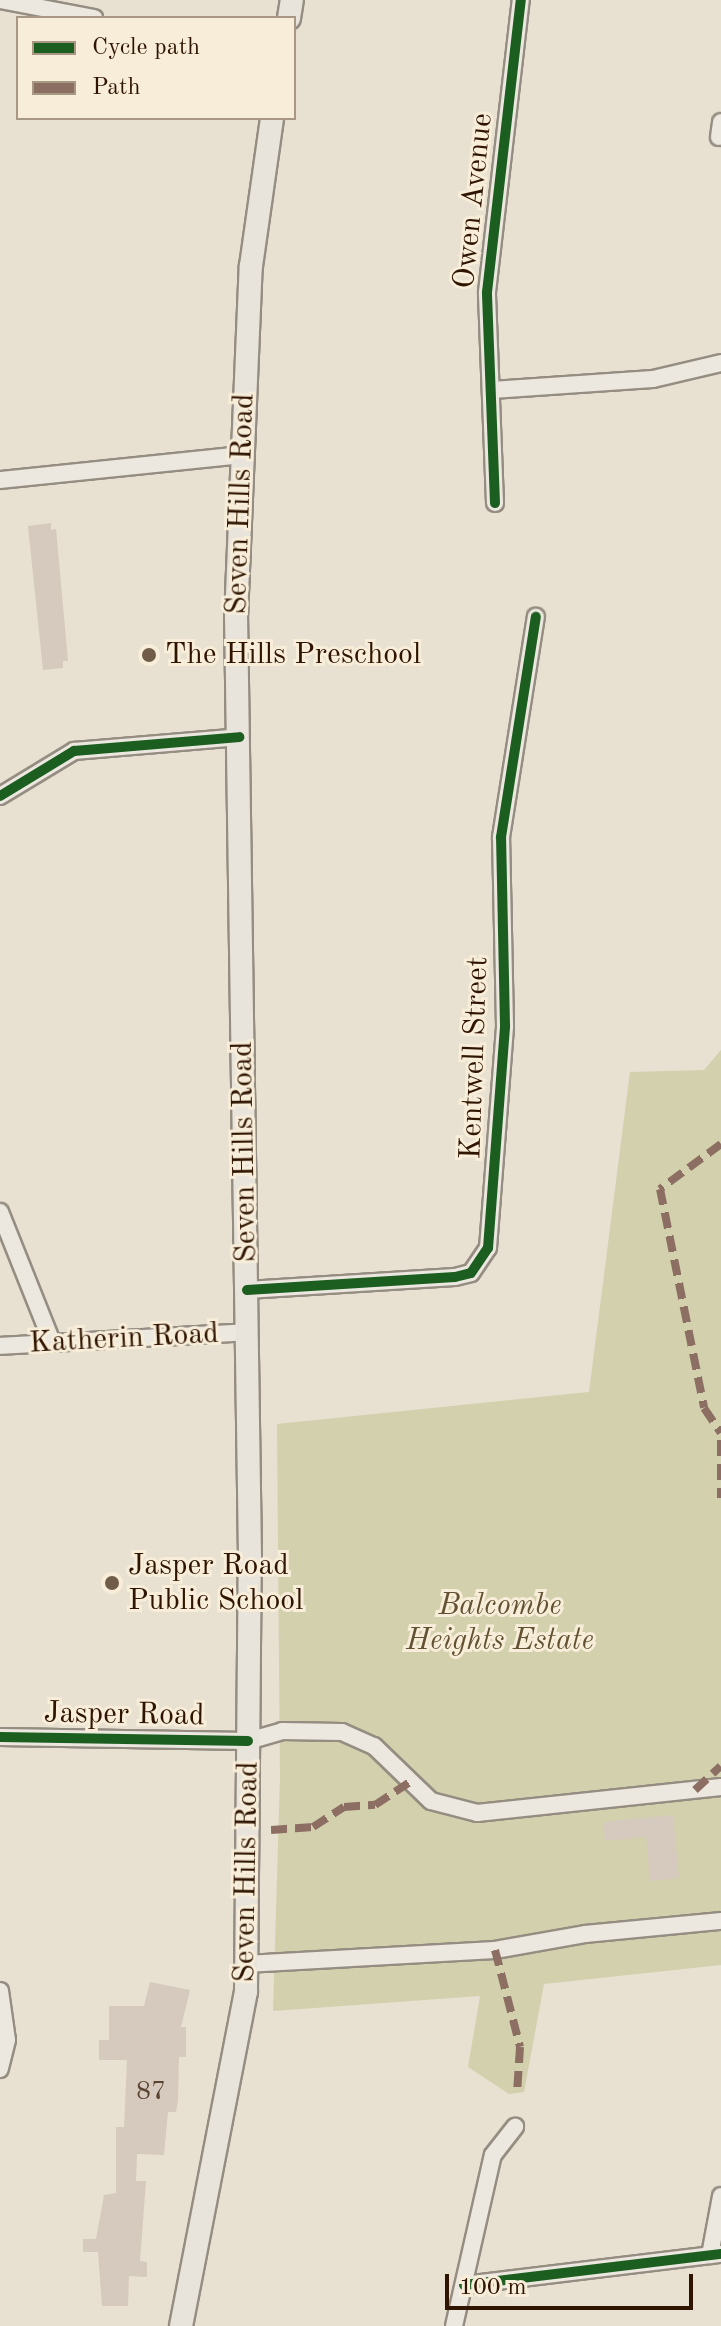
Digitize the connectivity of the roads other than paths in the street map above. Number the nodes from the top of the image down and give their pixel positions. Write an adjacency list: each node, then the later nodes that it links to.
1 (0, 0): 3 (street)
2 (521, 0): 6 (street, Owen Avenue)
3 (84, 16)
4 (272, 120): 7 (main road, Seven Hills Road)
5 (721, 363): 6 (street)
6 (492, 390): 9 (street, Owen Avenue)
7 (242, 455): 8 (street); 11 (main road, Seven Hills Road)
8 (0, 480)
9 (495, 503)
10 (536, 617): 14 (street, Kentwell Street)
11 (239, 737): 12 (street); 14 (main road, Seven Hills Road)
12 (0, 796)
13 (0, 1212): 16 (street)
14 (247, 1290): 15 (main road, Seven Hills Road)
15 (248, 1332): 16 (street, Katherin Road); 19 (main road, Seven Hills Road)
16 (52, 1342): 17 (street, Katherin Road)
17 (0, 1346)
18 (0, 1737): 19 (street, Jasper Road)
19 (248, 1741): 20 (street, Jasper Road); 22 (main road, Seven Hills Road)
20 (721, 1787)
21 (721, 1921): 22 (street)
22 (246, 1964): 29 (main road, Seven Hills Road)
23 (0, 1991): 24 (street)
24 (0, 2069)
25 (515, 2127): 28 (street)
26 (721, 2196): 27 (street)
27 (716, 2255): 28 (street)
28 (464, 2285): 30 (street)
29 (181, 2326)
30 (454, 2326)

